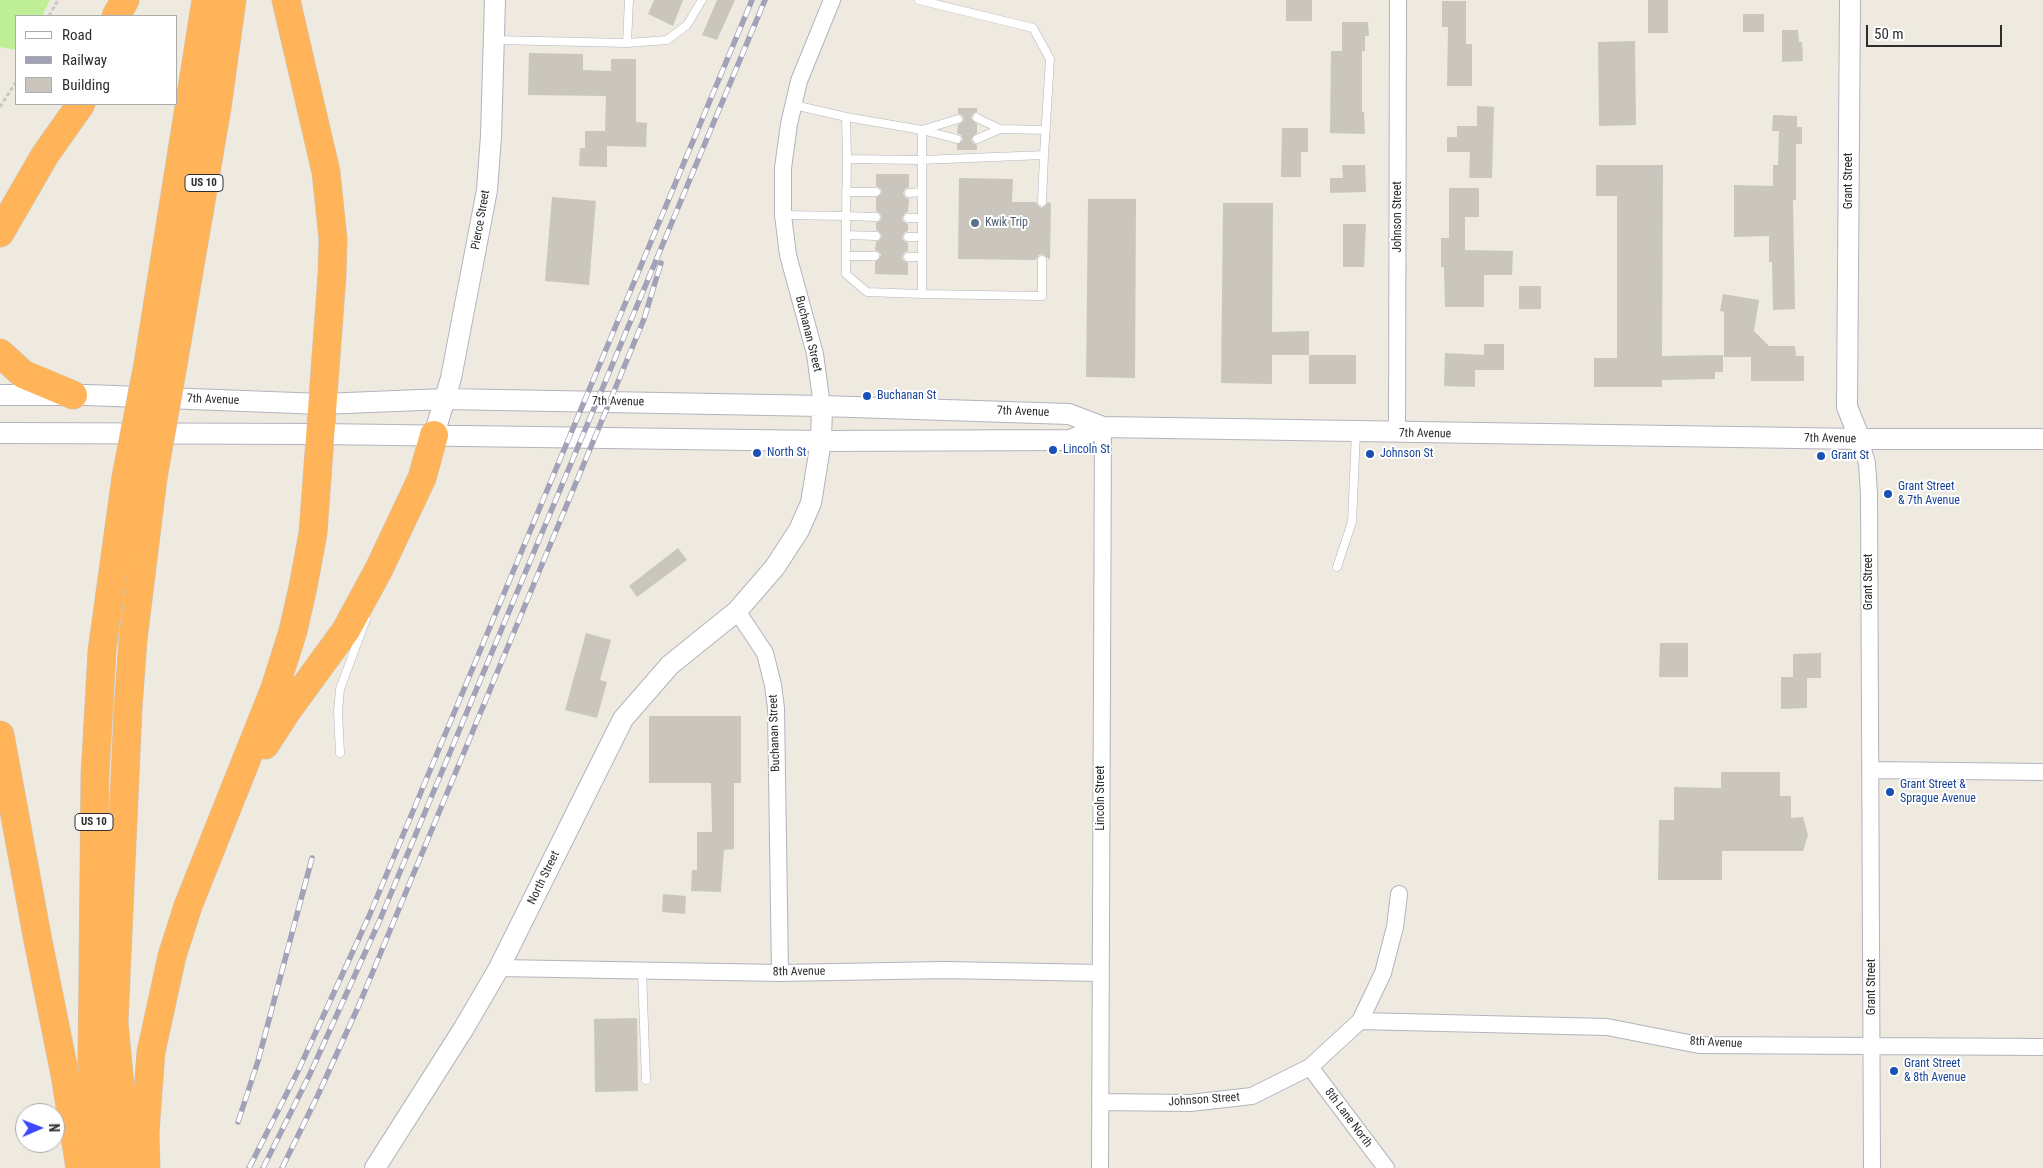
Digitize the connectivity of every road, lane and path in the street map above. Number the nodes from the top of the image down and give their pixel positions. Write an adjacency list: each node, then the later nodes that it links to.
1 (58, 0): 13 (path)
2 (125, 0): 14 (highway)
3 (206, 0): 34 (highway, US 10)
4 (232, 0): 58 (highway, US 10)
5 (286, 0): 62 (highway)
6 (495, 0): 15 (street, Pierce Street)
7 (629, 0): 16 (lane)
8 (702, 0): 16 (lane)
9 (832, 0): 21 (street, Buchanan Street)
10 (919, 0): 28 (lane)
11 (1398, 0): 67 (street, Johnson Street)
12 (1850, 0): 70 (street, Grant Street)
13 (50, 15)
14 (117, 15)
15 (495, 40): 16 (lane); 61 (street, Pierce Street)
16 (628, 43)
17 (178, 56): 34 (highway)
18 (15, 84): 22 (path)
19 (62, 105): 40 (highway)
20 (80, 105): 46 (highway)
21 (794, 105): 23 (lane); 41 (street, Buchanan Street)
22 (0, 107)
23 (846, 117): 27 (lane); 32 (lane)
24 (977, 118): 26 (lane)
25 (958, 119): 27 (lane)
26 (1000, 129): 28 (lane); 30 (lane)
27 (922, 130): 29 (lane); 33 (lane)
28 (1046, 130): 31 (lane)
29 (957, 139)
30 (977, 139)
31 (1044, 155): 33 (lane); 39 (lane)
32 (847, 159): 33 (lane); 35 (lane)
33 (921, 160): 37 (lane)
34 (177, 184): 58 (highway, US 10)
35 (846, 192): 36 (lane); 42 (lane)
36 (876, 192)
37 (921, 192): 38 (lane); 45 (lane)
38 (909, 193)
39 (1042, 202)
40 (0, 205)
41 (783, 215): 42 (lane); 63 (street, Buchanan Street)
42 (846, 216): 43 (lane); 47 (lane)
43 (876, 217)
44 (908, 218): 45 (lane)
45 (921, 218): 50 (lane)
46 (0, 233)
47 (846, 235): 48 (lane); 51 (lane)
48 (876, 236)
49 (908, 237): 50 (lane)
50 (921, 237): 54 (lane)
51 (846, 256): 52 (lane); 56 (lane)
52 (875, 256)
53 (908, 256): 54 (lane)
54 (922, 257): 56 (lane)
55 (1042, 260): 56 (lane)
56 (922, 294)
57 (0, 353): 60 (highway)
58 (161, 364): 93 (highway, US 10, bridge); 94 (highway, US 10, bridge)
59 (0, 395): 60 (street, 7th Avenue)
60 (73, 395): 62 (street, 7th Avenue)
61 (445, 399): 62 (street, 7th Avenue); 63 (street, 7th Avenue); 69 (street, Pierce Street)
62 (322, 404): 68 (highway)
63 (822, 406): 64 (street, 7th Avenue); 72 (street, Buchanan Street)
64 (1103, 428): 65 (street, 7th Avenue); 72 (street); 85 (street, Lincoln Street)
65 (1356, 432): 67 (street, 7th Avenue); 73 (lane)
66 (0, 433): 68 (street)
67 (1397, 433): 70 (street, 7th Avenue)
68 (321, 434): 69 (street); 80 (highway)
69 (434, 435): 72 (street); 74 (highway)
70 (1860, 439): 71 (street, 7th Avenue); 78 (street, Grant Street)
71 (2043, 439)
72 (821, 441): 75 (street, Buchanan Street)
73 (1337, 568)
74 (379, 569): 77 (lane); 80 (highway)
75 (737, 611): 82 (street, North Street); 84 (street, Buchanan Street)
76 (0, 735): 92 (highway)
77 (340, 753)
78 (1870, 770): 79 (street); 87 (street, Grant Street)
79 (2043, 772)
80 (226, 808): 95 (highway)
81 (1399, 894): 86 (street, Johnson Street)
82 (499, 968): 83 (street, 8th Avenue); 96 (street, North Street)
83 (642, 971): 84 (street, 8th Avenue); 90 (lane)
84 (780, 973): 85 (street, 8th Avenue)
85 (1100, 973): 91 (street, Lincoln Street)
86 (1360, 1020): 87 (street, 8th Avenue); 89 (street, Johnson Street)
87 (1872, 1046): 88 (street, 8th Avenue); 99 (street, Grant Street)
88 (2043, 1048)
89 (1310, 1067): 91 (street, Johnson Street); 98 (street, 8th Lane North)
90 (646, 1080)
91 (1100, 1102): 97 (street, Lincoln Street)
92 (80, 1168)
93 (103, 1168)
94 (128, 1168)
95 (146, 1168)
96 (375, 1168)
97 (1100, 1168)
98 (1386, 1168)
99 (1872, 1168)

